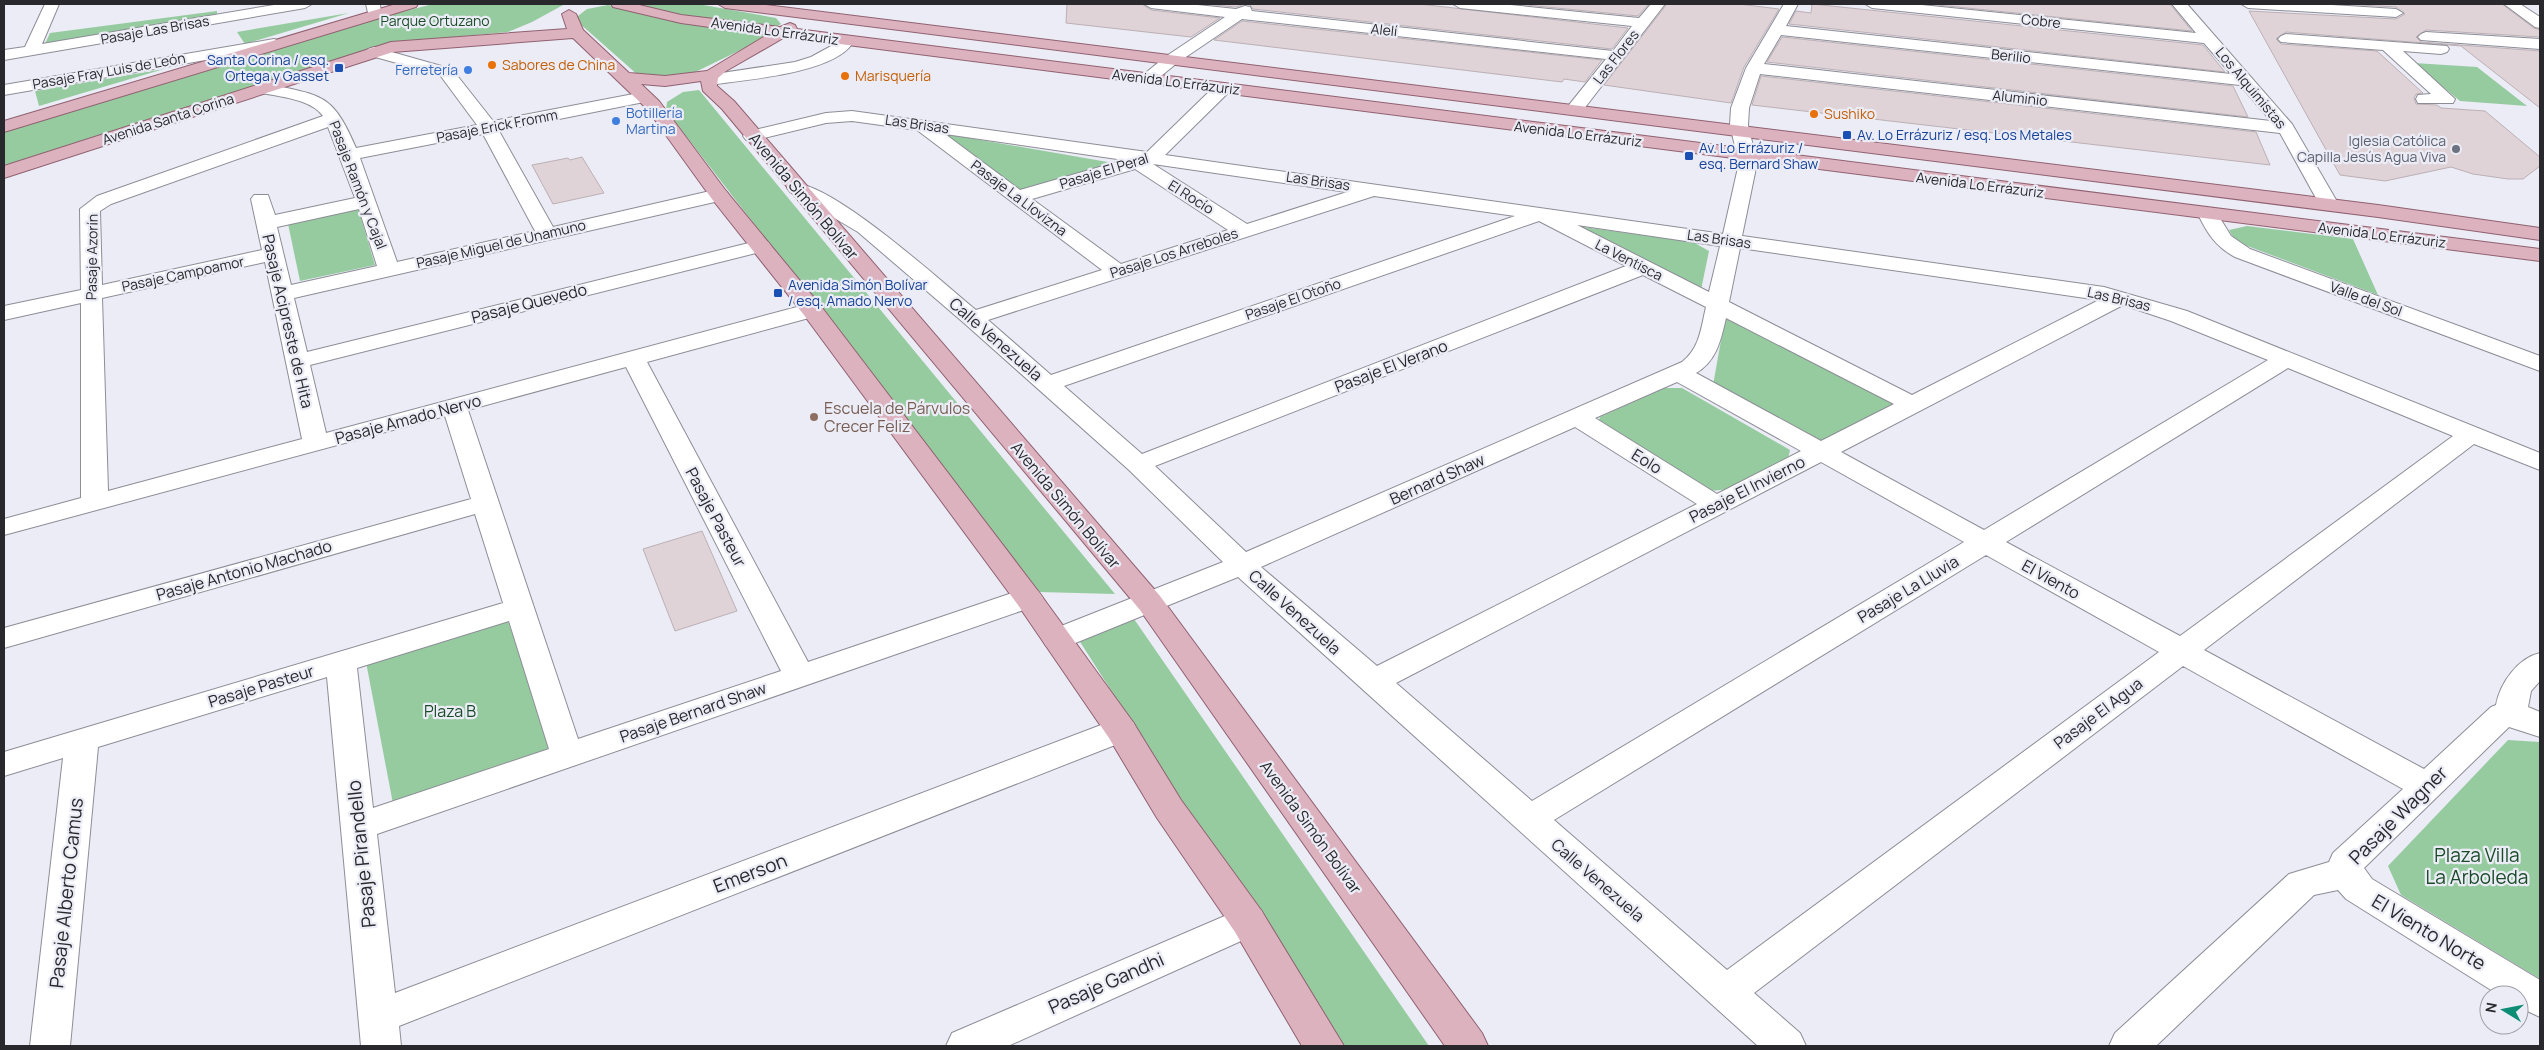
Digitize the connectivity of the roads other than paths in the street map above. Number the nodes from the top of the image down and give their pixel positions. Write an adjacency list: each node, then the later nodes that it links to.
1 (52, 4): 25 (street)
2 (305, 4): 16 (street, Pasaje Las Brisas)
3 (411, 4): 17 (main road)
4 (618, 4): 27 (main road, Avenida Lo Errázuriz)
5 (725, 4): 18 (main road, Avenida Lo Errázuriz)
6 (1151, 4): 19 (street, Alelí)
7 (1255, 4): 19 (street)
8 (1460, 4): 20 (street)
9 (1658, 4): 20 (street, Las Flores)
10 (1791, 4): 24 (street)
11 (1872, 4): 30 (street, Cobre)
12 (2179, 4): 30 (street, Los Alquimistas)
13 (2248, 4): 15 (street)
14 (2511, 4): 21 (street)
15 (2391, 8): 28 (street)
16 (229, 9): 22 (street); 38 (street, Pasaje Las Brisas)
17 (374, 9): 32 (main road)
18 (781, 12): 27 (main road); 43 (main road, Avenida Lo Errázuriz)
19 (1240, 14): 41 (street, Alelí); 43 (street)
20 (1642, 23): 41 (street, Las Flores)
21 (2540, 24)
22 (86, 26)
23 (57, 30): 25 (street)
24 (1776, 30): 45 (street); 48 (street, Berilio)
25 (38, 32): 38 (street)
26 (576, 33): 29 (main road, Avenida Santa Corina); 29 (main road, Avenida Santa Corina); 52 (main road)
27 (784, 33): 34 (main road, Avenida Lo Errázuriz); 42 (main road)
28 (2426, 37): 35 (street); 37 (street)
29 (509, 38): 39 (main road, Avenida Santa Corina)
30 (2210, 38): 48 (street, Los Alquimistas)
31 (2286, 39): 36 (street)
32 (274, 44): 51 (street, Pasaje Fray Luis de León); 57 (main road)
33 (844, 44): 34 (main road); 42 (main road); 47 (street)
34 (871, 44): 46 (main road, Avenida Lo Errázuriz)
35 (2540, 44)
36 (2388, 46): 37 (street); 53 (street)
37 (2441, 49): 44 (street)
38 (31, 50): 40 (street, Pasaje Las Brisas)
39 (374, 52): 49 (main road, Avenida Santa Corina); 58 (street)
40 (4, 55)
41 (1617, 56): 54 (street, Las Flores)
42 (740, 57): 47 (main road)
43 (1171, 60): 46 (street); 54 (main road, Avenida Lo Errázuriz)
44 (2455, 61)
45 (1754, 68): 59 (street, Aluminio); 60 (street)
46 (1149, 78): 50 (main road, Avenida Lo Errázuriz)
47 (710, 80): 52 (main road); 52 (main road); 61 (main road, Avenida Simón Bolívar)
48 (2247, 81): 59 (street, Los Alquimistas)
49 (264, 88): 55 (street, Pasaje Ramón y Cajal); 65 (main road, Avenida Santa Corina)
50 (1223, 88): 63 (main road, Avenida Lo Errázuriz); 64 (street, Pasaje El Peral)
51 (4, 90)
52 (641, 93): 58 (street, Pasaje Erick Fromm); 68 (main road)
53 (2424, 99)
54 (1574, 110): 60 (main road, Avenida Lo Errázuriz)
55 (333, 119): 62 (street, Pasaje Ramón y Cajal); 86 (street, Pasaje Azorín)
56 (920, 125): 61 (street, Las Brisas); 64 (street, Las Brisas); 69 (street, Pasaje La Llovizna)
57 (4, 127)
58 (488, 128): 62 (street, Pasaje Erick Fromm); 77 (street)
59 (2286, 128): 72 (street, Los Alquimistas)
60 (1740, 131): 63 (street); 72 (main road, Avenida Lo Errázuriz)
61 (756, 140): 66 (main road, Avenida Simón Bolívar)
62 (349, 155): 71 (street, Pasaje Ramón y Cajal)
63 (1746, 155): 74 (main road, Avenida Lo Errázuriz); 79 (street)
64 (1145, 161): 67 (street, Las Brisas); 69 (street, Pasaje El Peral); 76 (street, El Rocío)
65 (4, 172)
66 (796, 188): 92 (street, Calle Venezuela); 116 (main road, Avenida Simón Bolívar)
67 (1376, 189): 73 (street, Las Brisas); 76 (street, Pasaje Los Arreboles)
68 (719, 195): 77 (street, Pasaje Miguel de Unamuno); 80 (main road)
69 (1018, 197): 85 (street, Pasaje La Llovizna)
70 (261, 199): 75 (street, Pasaje Acipreste de Hita)
71 (365, 202): 75 (street); 84 (street, Pasaje Ramón y Cajal)
72 (2329, 205): 78 (main road, Avenida Lo Errázuriz)
73 (1540, 214): 79 (street, Las Brisas); 83 (street, La Ventisca); 100 (street, Pasaje El Otoño)
74 (2208, 214): 82 (main road, Avenida Lo Errázuriz); 93 (street, Valle del Sol)
75 (266, 223): 81 (street, Pasaje Acipreste de Hita)
76 (1244, 231): 85 (street, Pasaje Los Arreboles)
77 (546, 233): 84 (street, Pasaje Miguel de Unamuno)
78 (2540, 234)
79 (1730, 241): 88 (street, Las Brisas); 89 (street, Bernard Shaw)
80 (761, 246): 90 (main road); 97 (street, Pasaje Quevedo)
81 (274, 254): 86 (street, Pasaje Campoamor); 87 (street, Pasaje Acipreste de Hita)
82 (2540, 255)
83 (1644, 268): 89 (street, La Ventisca); 108 (street, Pasaje El Verano)
84 (389, 269): 87 (street, Pasaje Miguel de Unamuno)
85 (1117, 272): 92 (street, Pasaje Los Arreboles)
86 (91, 294): 91 (street, Pasaje Campoamor); 109 (street, Pasaje Azorín)
87 (282, 294): 97 (street, Pasaje Acipreste de Hita)
88 (2120, 298): 96 (street, Las Brisas); 101 (street, Pasaje El Invierno)
89 (1718, 305): 99 (street, Bernard Shaw); 101 (street, La Ventisca)
90 (812, 310): 95 (street, Pasaje Amado Nervo); 115 (main road)
91 (4, 313)
92 (972, 318): 100 (street, Calle Venezuela)
93 (2490, 345): 94 (street); 98 (street, Valle del Sol)
94 (2540, 352)
95 (633, 358): 102 (street, Pasaje Amado Nervo); 123 (street, Pasaje Pasteur)
96 (2287, 359): 104 (street, Las Brisas); 113 (street, Pasaje La Lluvia)
97 (297, 361): 105 (street, Pasaje Acipreste de Hita)
98 (2540, 364)
99 (1677, 372): 103 (street, Bernard Shaw); 106 (street, El Viento)
100 (1047, 384): 108 (street, Calle Venezuela)
101 (1912, 404): 106 (street, Pasaje El Invierno)
102 (454, 406): 105 (street, Pasaje Amado Nervo); 110 (street)
103 (1576, 417): 111 (street, Eolo); 114 (street, Bernard Shaw)
104 (2472, 434): 107 (street, Las Brisas); 120 (street, Pasaje El Agua)
105 (316, 444): 109 (street, Pasaje Amado Nervo)
106 (1821, 451): 111 (street, Pasaje El Invierno); 113 (street, El Viento)
107 (2540, 462)
108 (1138, 464): 114 (street, Calle Venezuela)
109 (95, 503): 112 (street, Pasaje Amado Nervo)
110 (485, 503): 117 (street); 118 (street, Pasaje Antonio Machado)
111 (1717, 505): 124 (street, Pasaje El Invierno)
112 (4, 527)
113 (1985, 542): 120 (street, El Viento); 131 (street, Pasaje La Lluvia)
114 (1242, 565): 116 (street, Bernard Shaw); 124 (street, Calle Venezuela)
115 (1028, 598): 119 (main road); 123 (street, Pasaje Bernard Shaw)
116 (1150, 604): 119 (street, Bernard Shaw); 141 (main road, Avenida Simón Bolívar)
117 (519, 608): 121 (street, Pasaje Pasteur); 128 (street)
118 (4, 638)
119 (1057, 639): 126 (main road)
120 (2181, 651): 130 (street, El Viento); 135 (street, Pasaje El Agua)
121 (341, 662): 127 (street, Pasaje Pasteur); 132 (street, Pasaje Pirandello)
122 (2540, 663): 125 (street, Pasaje Wagner)
123 (799, 675): 128 (street, Pasaje Bernard Shaw)
124 (1374, 681): 131 (street, Calle Venezuela)
125 (2526, 720): 130 (street, Pasaje Wagner)
126 (1121, 730): 134 (main road); 137 (street, Emerson)
127 (82, 740): 129 (street, Pasaje Pasteur); 138 (street, Pasaje Alberto Camus)
128 (567, 755): 132 (street, Pasaje Bernard Shaw)
129 (4, 764)
130 (2426, 786): 133 (street, Pasaje Wagner)
131 (1529, 818): 135 (street, Calle Venezuela)
132 (358, 827): 137 (street, Pasaje Pirandello)
133 (2347, 876): 136 (street, El Viento Norte); 143 (street, Pasaje Wagner)
134 (1248, 921): 139 (street, Pasaje Gandhi); 140 (main road)
135 (1726, 992): 142 (street, Calle Venezuela)
136 (2540, 1000)
137 (380, 1031)
138 (50, 1046)
139 (966, 1046)
140 (1324, 1046)
141 (1468, 1046)
142 (1786, 1046)
143 (2129, 1046)

